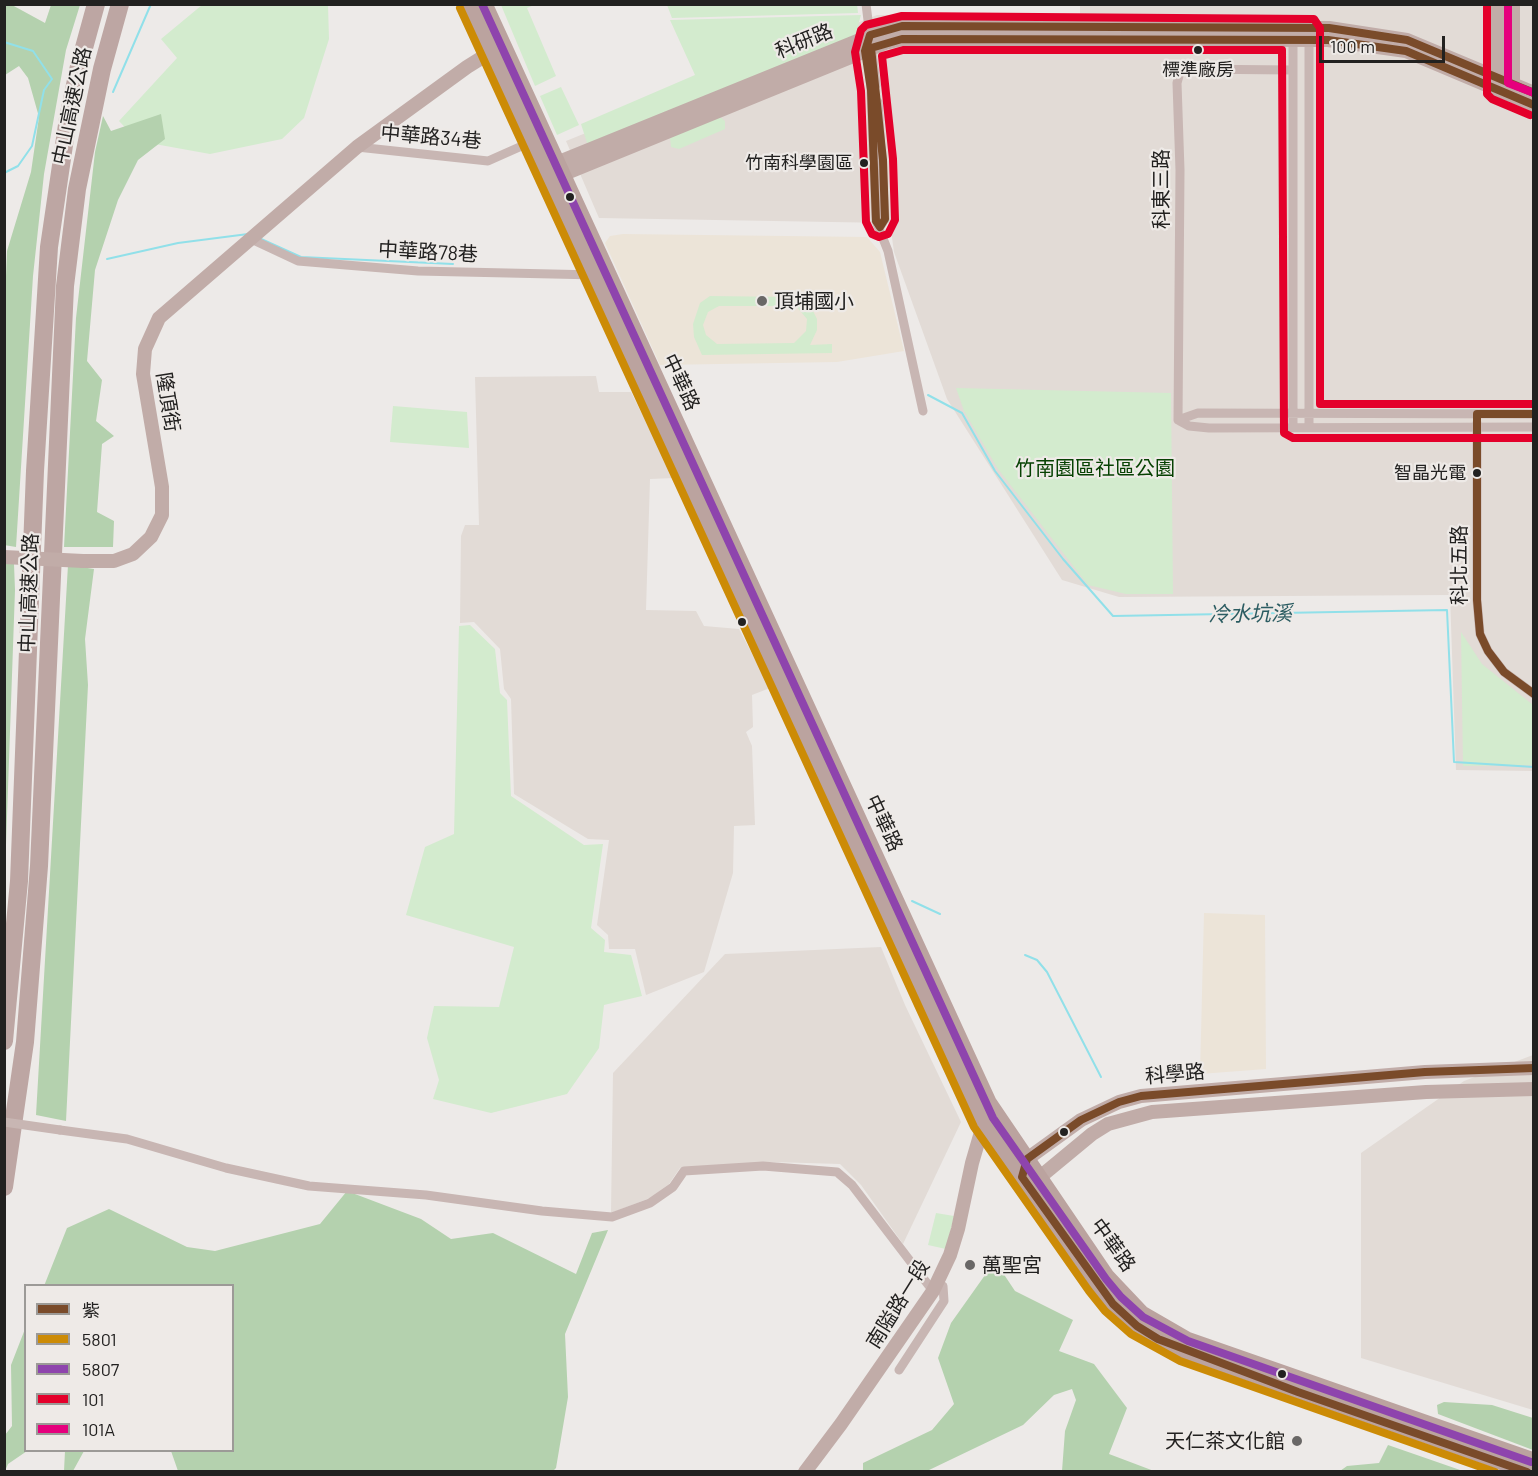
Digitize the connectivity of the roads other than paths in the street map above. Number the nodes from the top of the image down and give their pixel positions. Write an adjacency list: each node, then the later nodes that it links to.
1 (96, 4): 35 (highway, 中山高速公路)
2 (120, 4): 44 (highway, 中山高速公路)
3 (470, 4): 11 (main road, 中華路)
4 (485, 4): 11 (main road, 中華路)
5 (866, 4): 10 (street)
6 (1498, 4): 13 (street)
7 (1512, 4): 14 (street)
8 (1293, 34): 9 (street, 科研路); 10 (street, 科研路); 12 (street)
9 (1309, 34): 13 (street, 科研路); 24 (street)
10 (869, 45): 19 (street, 科研路); 22 (street)
11 (497, 48): 17 (main road, 中華路); 18 (street, 隆頂街); 19 (main road, 中華路)
12 (1293, 70): 23 (street); 27 (street, 科東三路)
13 (1497, 84): 14 (street, 科研路)
14 (1513, 90): 15 (street, 科研路); 16 (street, 科研路)
15 (1533, 93)
16 (1533, 105)
17 (533, 141): 18 (street, 中華路34巷); 21 (main road, 中華路)
18 (357, 147): 20 (street, 隆頂街)
19 (561, 168): 21 (main road, 中華路)
20 (255, 235): 21 (street, 中華路78巷); 32 (street, 隆頂街, bridge)
21 (601, 273): 34 (main road, 中華路)
22 (923, 411)
23 (1293, 414): 24 (street); 27 (street); 28 (street)
24 (1309, 414): 25 (street); 29 (street)
25 (1477, 414): 26 (street); 30 (street, 科北五路)
26 (1533, 414)
27 (1178, 420): 28 (street)
28 (1293, 427): 29 (street)
29 (1309, 427): 30 (street)
30 (1477, 427): 31 (street); 33 (street, 科北五路)
31 (1533, 427)
32 (4, 557)
33 (1533, 694)
34 (923, 974): 38 (main road, 中華路); 40 (main road, 中華路)
35 (4, 1041)
36 (1533, 1068): 41 (street, 科學路)
37 (1533, 1089): 43 (street, 科學路)
38 (989, 1102): 40 (street, 南隘路一段); 41 (main road, 中華路)
39 (4, 1122): 45 (street, bridge)
40 (984, 1123): 42 (main road, 中華路); 45 (street, 南隘路一段)
41 (1027, 1160): 42 (street); 43 (main road, 中華路)
42 (1022, 1177): 43 (street); 47 (main road, 中華路)
43 (1040, 1177): 47 (main road, 中華路)
44 (4, 1187)
45 (935, 1287): 46 (street); 49 (street, 南隘路一段)
46 (899, 1370)
47 (1381, 1414): 48 (main road, 中華路); 50 (main road, 中華路)
48 (1533, 1460)
49 (805, 1472)
50 (1528, 1472)

